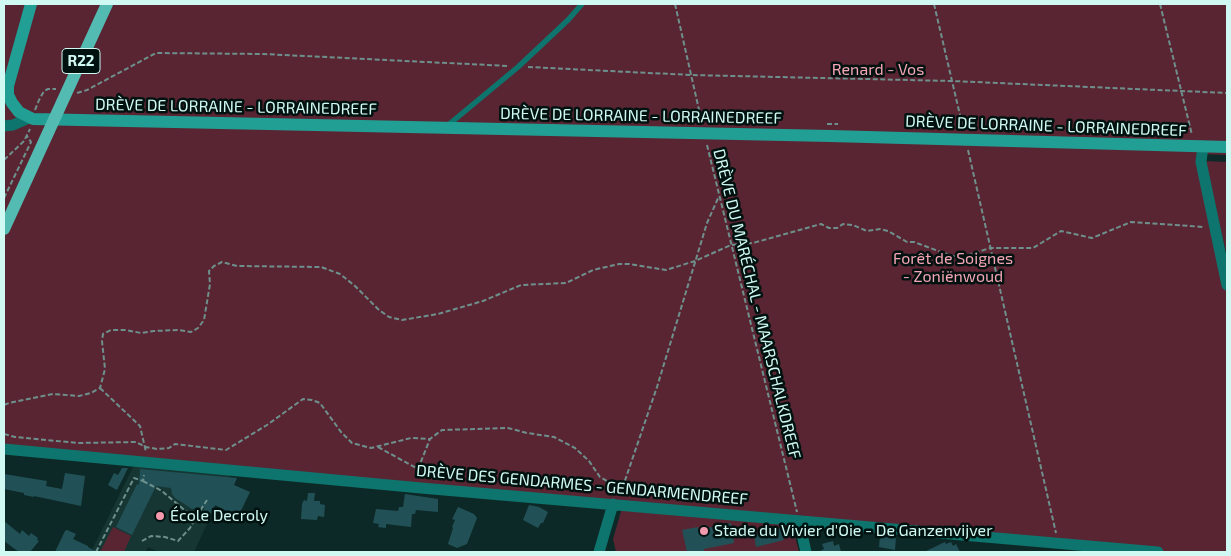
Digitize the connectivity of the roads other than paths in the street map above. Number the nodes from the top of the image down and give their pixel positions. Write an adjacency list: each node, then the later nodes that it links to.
1 (31, 4): 4 (main road)
2 (107, 4): 7 (main road, R22)
3 (582, 4): 9 (lane)
4 (17, 55): 5 (lane); 6 (main road)
5 (4, 82)
6 (31, 118): 7 (main road, DRÈVE DE LORRAINE - LORRAINEDREEF); 8 (street)
7 (55, 118): 9 (main road, DRÈVE DE LORRAINE - LORRAINEDREEF); 12 (main road, R22)
8 (4, 126)
9 (445, 128): 10 (main road, DRÈVE DE LORRAINE - LORRAINEDREEF)
10 (1198, 146): 11 (main road, DRÈVE DE LORRAINE - LORRAINEDREEF); 13 (street)
11 (1227, 147)
12 (4, 230)
13 (1227, 284)
14 (4, 449): 15 (street, DRÈVE DES GENDARMES - GENDARMENDREEF)
15 (617, 501): 16 (street, DRÈVE DES GENDARMES - GENDARMENDREEF); 18 (street)
16 (799, 521): 17 (street, DRÈVE DES GENDARMES - GENDARMENDREEF); 19 (street)
17 (1060, 548): 20 (street, DRÈVE DES GENDARMES - GENDARMENDREEF)
18 (599, 552)
19 (806, 552)
20 (1158, 552)

